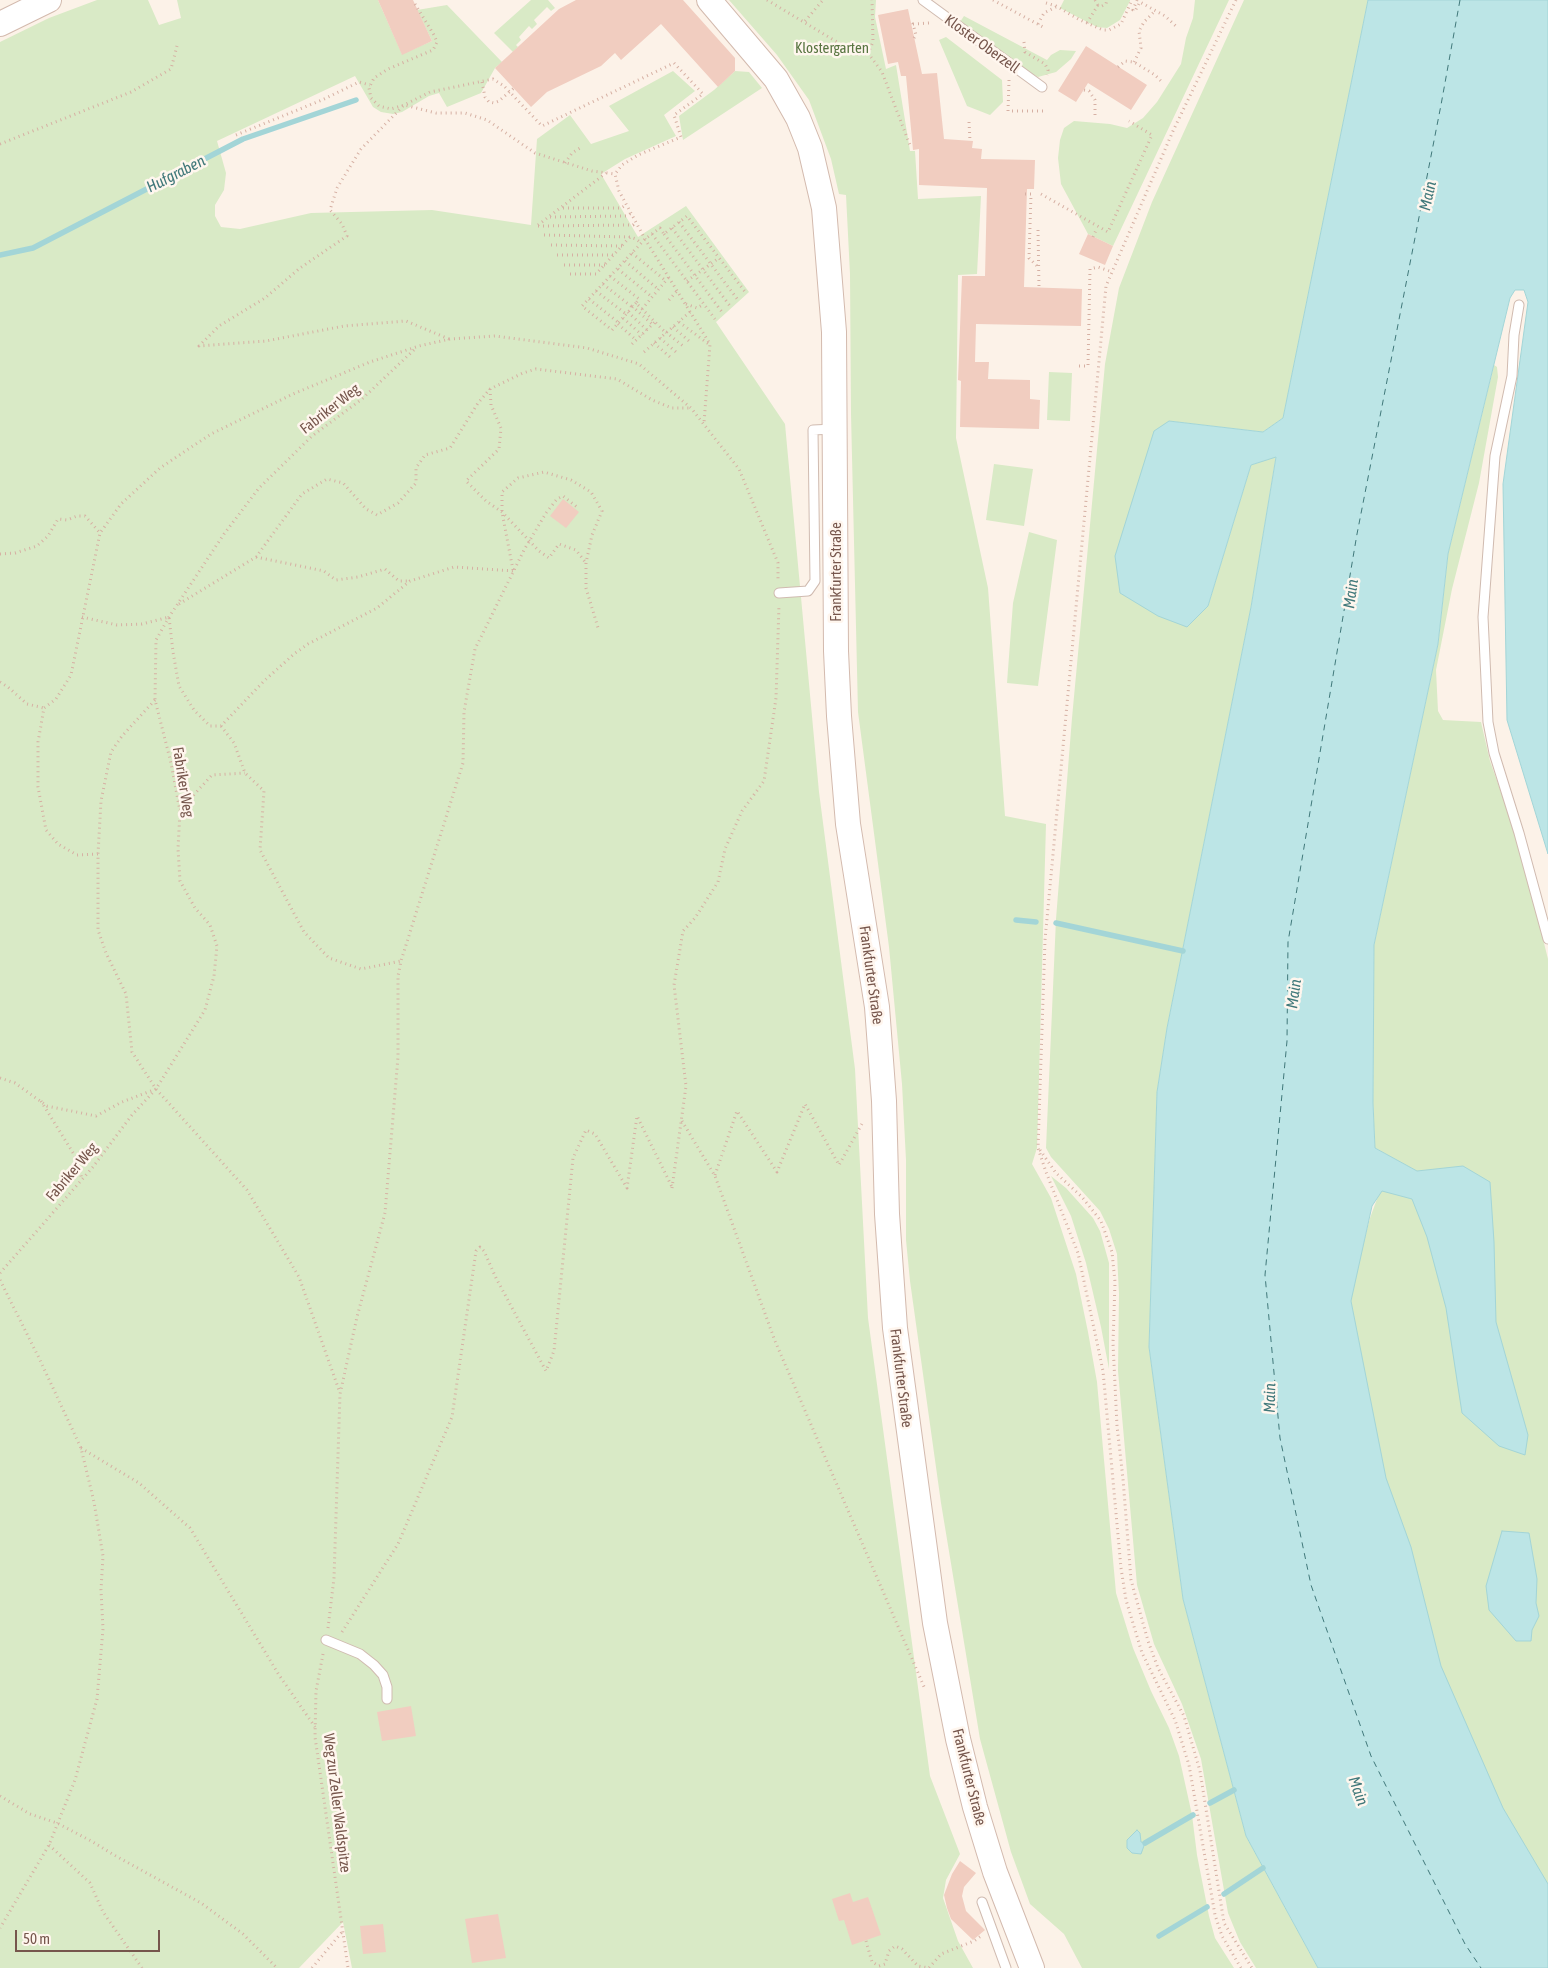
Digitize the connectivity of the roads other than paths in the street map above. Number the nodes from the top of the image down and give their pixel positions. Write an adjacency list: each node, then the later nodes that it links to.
1 (49, 0): 4 (main road)
2 (709, 0): 7 (main road, Frankfurter Straße)
3 (923, 0): 5 (lane, Kloster Oberzell)
4 (0, 24)
5 (1042, 87)
6 (1519, 305): 9 (lane)
7 (835, 429): 8 (lane); 14 (main road, Frankfurter Straße)
8 (779, 593)
9 (1548, 939)
10 (330, 1642): 11 (lane)
11 (387, 1698)
12 (982, 1902): 13 (lane)
13 (1006, 1968)
14 (1032, 1968)

